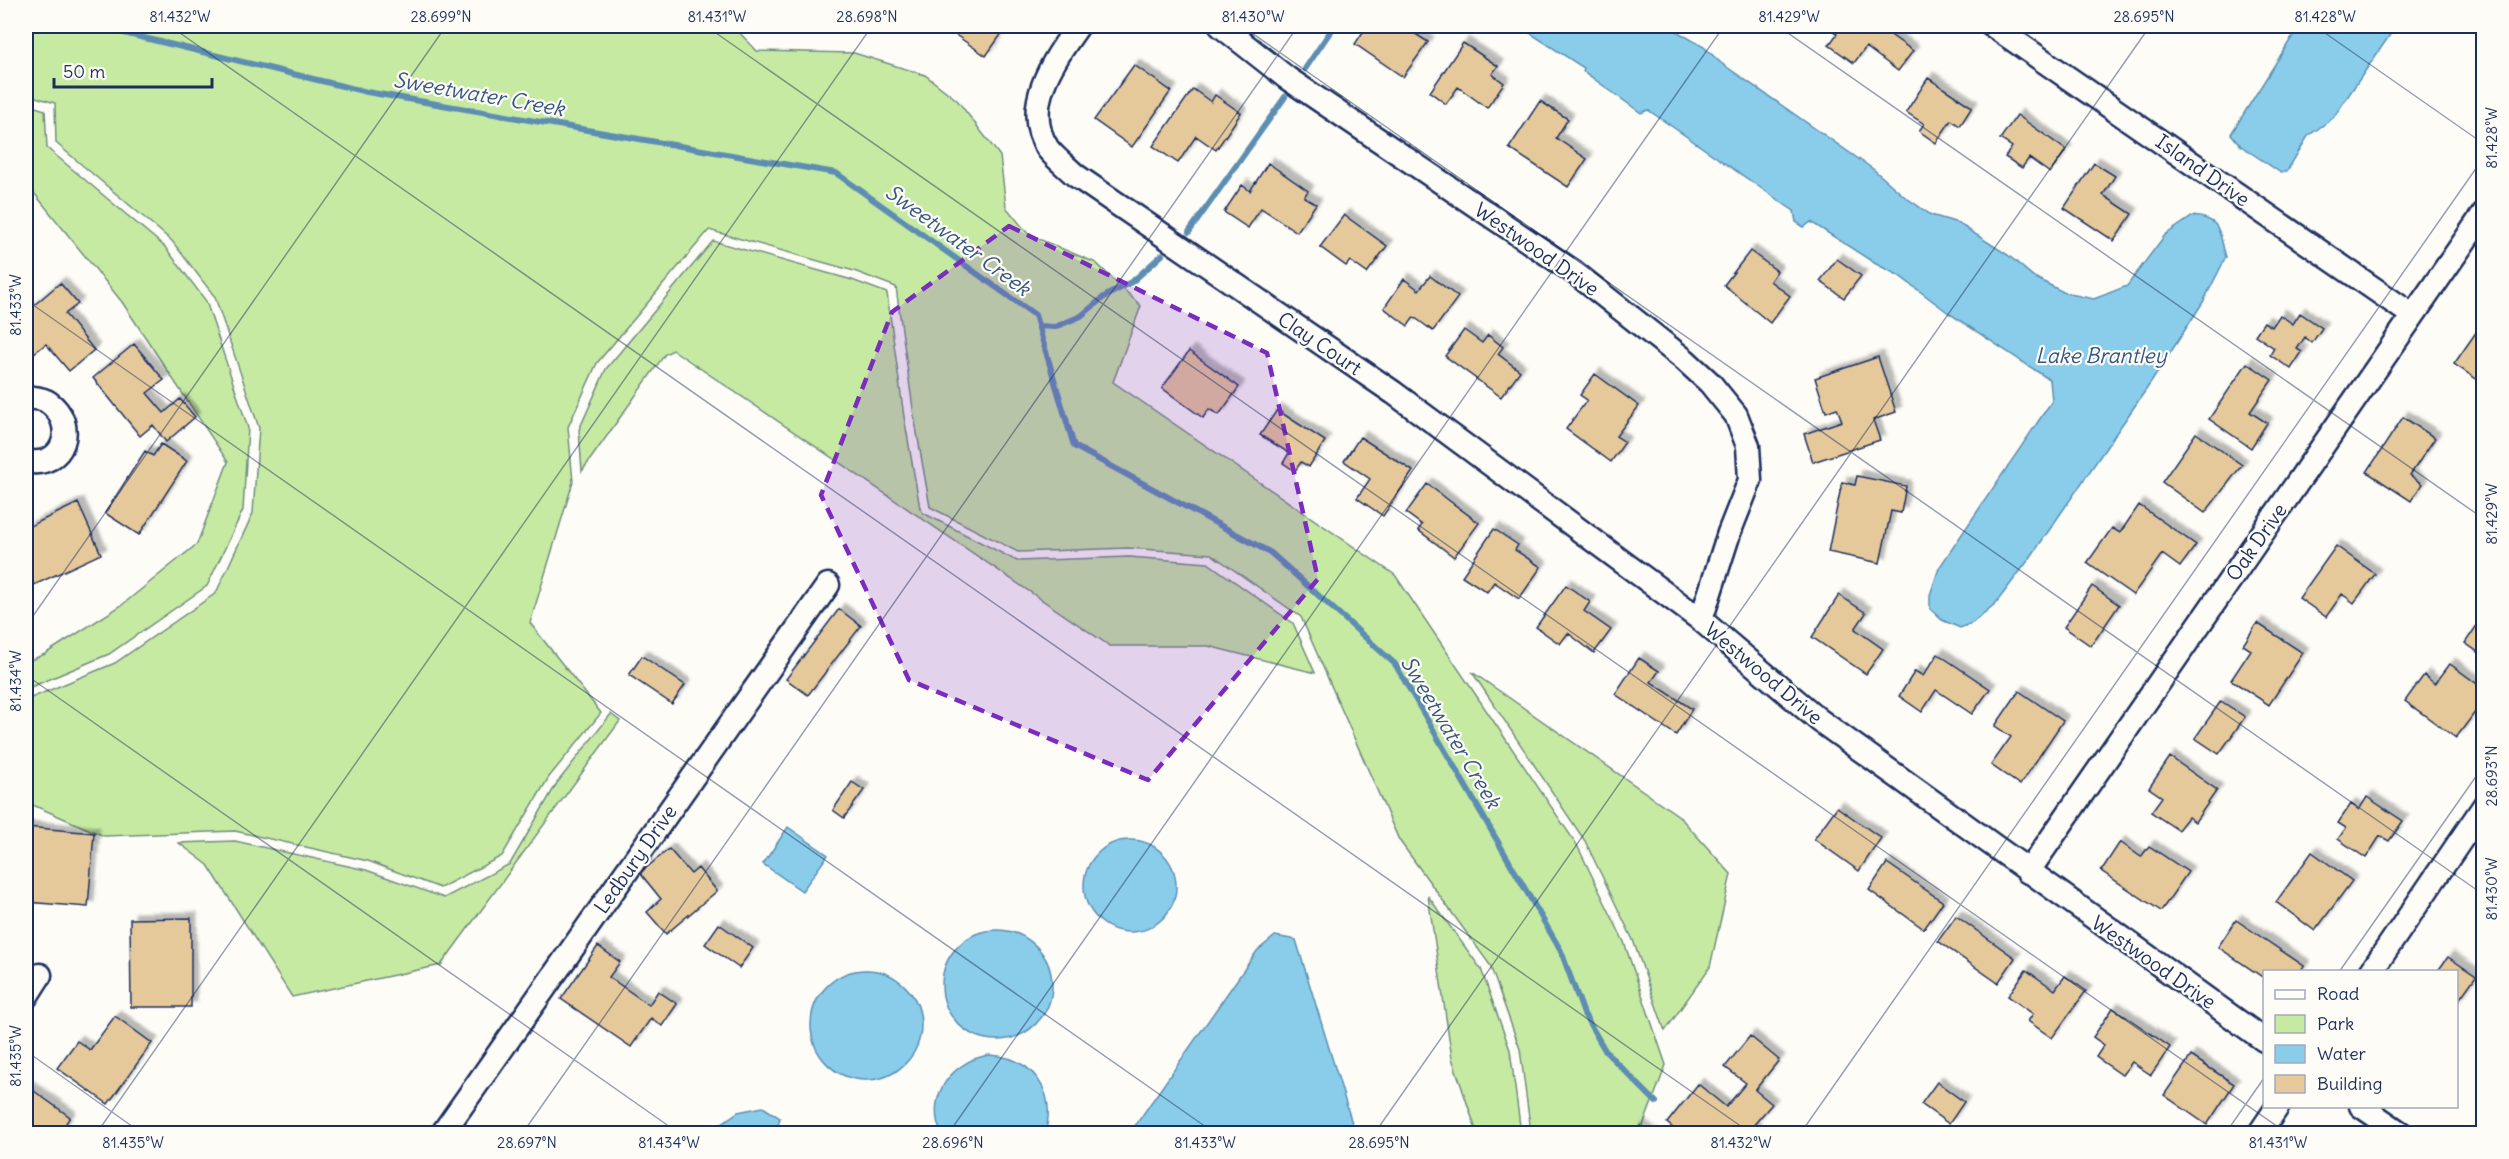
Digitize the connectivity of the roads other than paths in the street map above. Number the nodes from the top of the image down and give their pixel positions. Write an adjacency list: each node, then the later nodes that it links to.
1 (1078, 26): 9 (street, Clay Court)
2 (1221, 26): 9 (street, Westwood Drive)
3 (1993, 26): 5 (street, Island Drive)
4 (2484, 213): 5 (street, Oak Drive)
5 (2412, 315): 11 (street, Oak Drive)
6 (26, 397): 7 (street)
7 (26, 461)
8 (828, 585): 18 (street, Ledbury Drive)
9 (1701, 620): 11 (street, Westwood Drive)
10 (2484, 806): 12 (street)
11 (2028, 872): 15 (street, Westwood Drive)
12 (2372, 970)
13 (40, 975): 14 (street)
14 (26, 997)
15 (2263, 1039)
16 (2277, 1108): 19 (street)
17 (2363, 1108): 20 (street)
18 (442, 1134)
19 (2259, 1134)
20 (2402, 1134)

